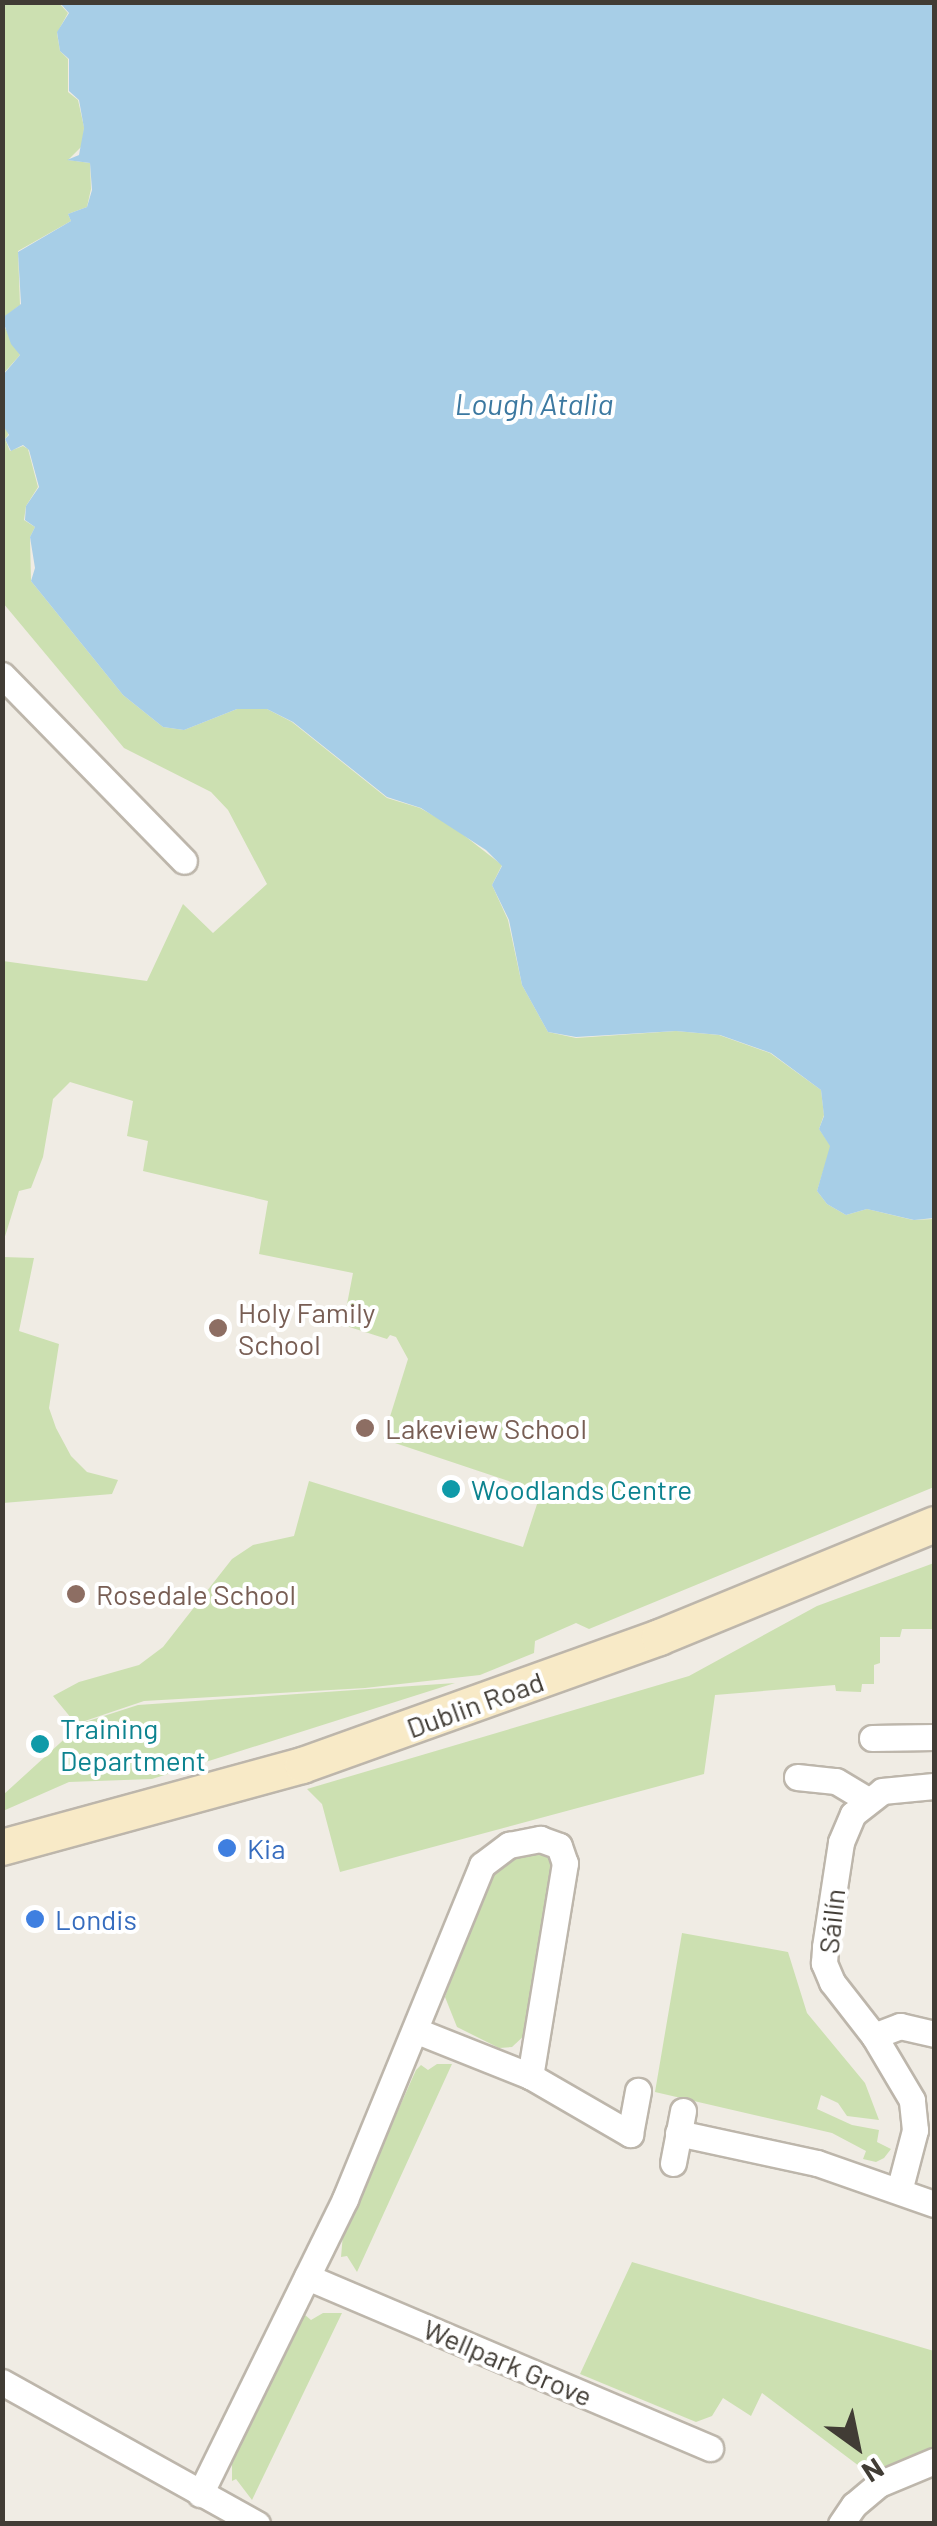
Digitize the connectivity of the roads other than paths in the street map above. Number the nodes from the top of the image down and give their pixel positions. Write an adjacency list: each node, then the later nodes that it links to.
1 (6, 685): 2 (street)
2 (184, 860)
3 (934, 1524): 9 (main road, Dublin Road)
4 (872, 1738): 5 (street)
5 (934, 1738)
6 (797, 1777): 8 (street)
7 (934, 1786): 8 (street)
8 (866, 1799): 12 (street, Sáilín)
9 (2, 1846)
10 (416, 2031): 13 (street); 13 (street); 18 (street)
11 (934, 2034): 12 (street)
12 (874, 2036): 16 (street, Sáilín)
13 (530, 2076): 14 (street)
14 (638, 2091)
15 (673, 2163): 16 (street)
16 (900, 2190): 17 (street)
17 (934, 2204)
18 (307, 2276): 20 (street, Wellpark Grove); 22 (street)
19 (2, 2382): 22 (street)
20 (710, 2448)
21 (934, 2461): 24 (street)
22 (200, 2494): 23 (street)
23 (257, 2524)
24 (841, 2524)

